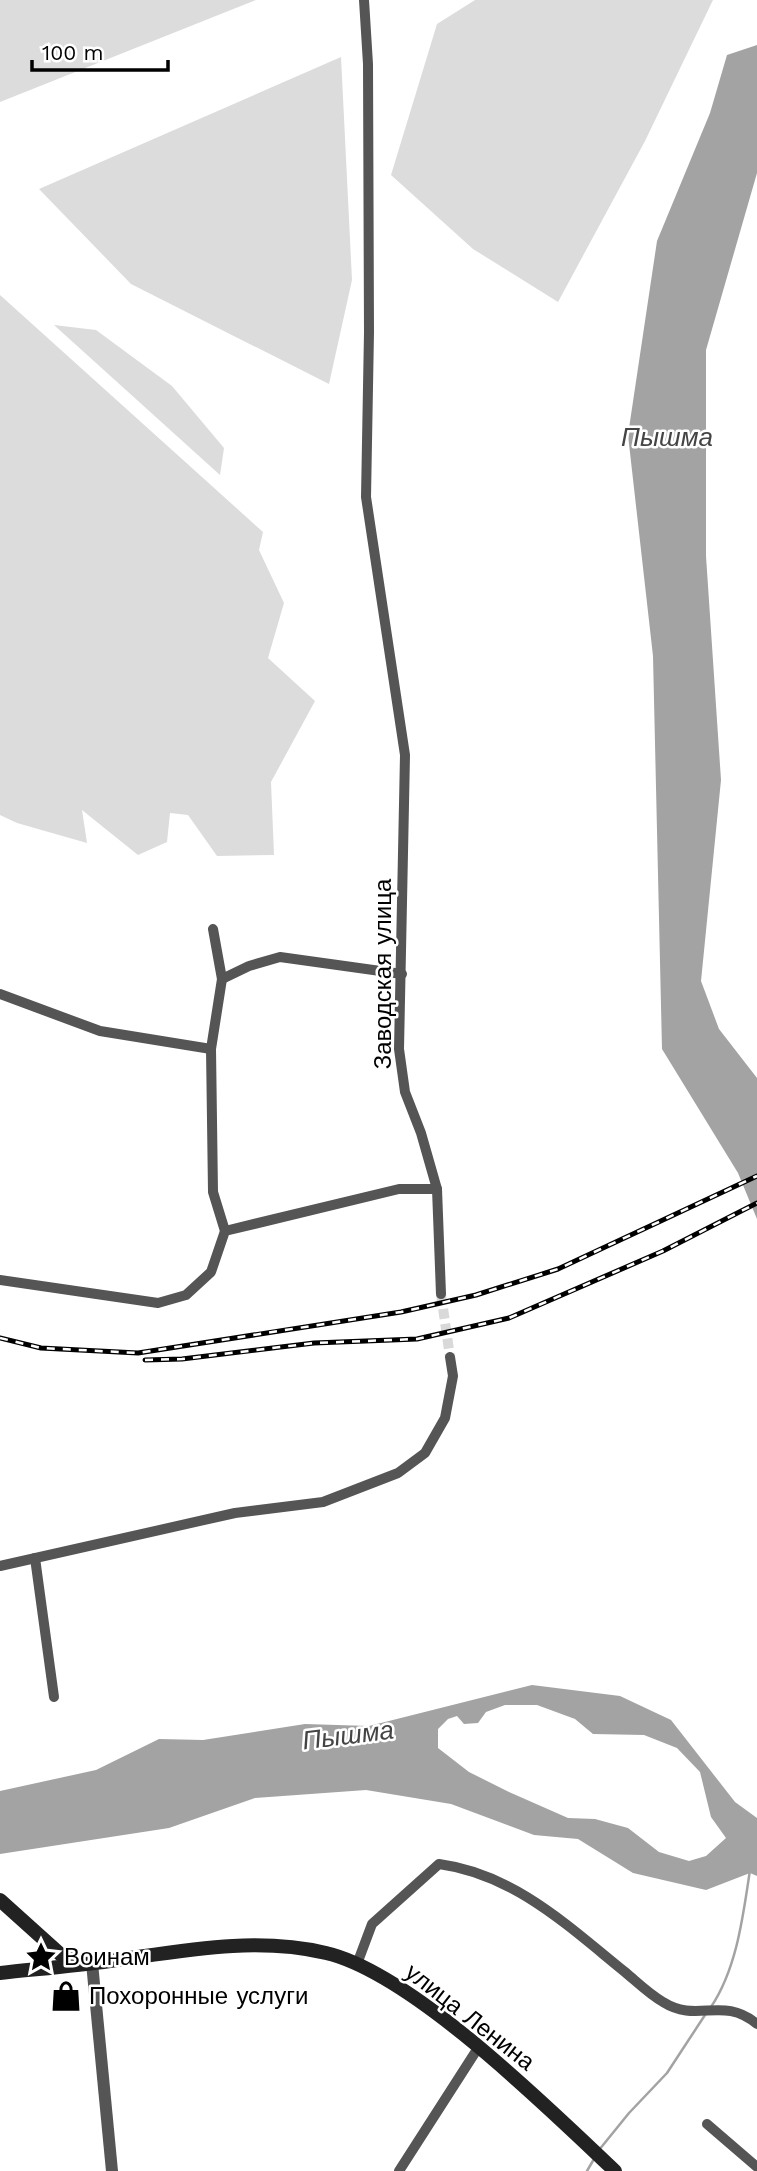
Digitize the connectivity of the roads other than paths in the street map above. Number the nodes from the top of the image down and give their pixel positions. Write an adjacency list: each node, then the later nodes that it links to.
1 (364, 0): 3 (street, Заводская улица)
2 (213, 929): 4 (street)
3 (402, 974): 4 (street); 7 (street, Заводская улица)
4 (222, 979): 6 (street)
5 (0, 994): 6 (street)
6 (211, 1049): 8 (street)
7 (437, 1189): 8 (street); 10 (street, Заводская улица)
8 (225, 1231): 9 (street)
9 (0, 1280)
10 (441, 1294)
11 (450, 1357): 12 (street)
12 (35, 1558): 13 (street); 14 (street)
13 (0, 1566)
14 (54, 1697)
15 (0, 1900): 16 (main road)
16 (88, 1963): 17 (main road, улица Ленина); 18 (main road, улица Ленина); 24 (street)
17 (357, 1964): 19 (street); 20 (main road, улица Ленина)
18 (0, 1973)
19 (757, 2024)
20 (478, 2048): 23 (main road, улица Ленина); 25 (street)
21 (707, 2124): 22 (street)
22 (757, 2167)
23 (614, 2170)
24 (112, 2171)
25 (399, 2171)

